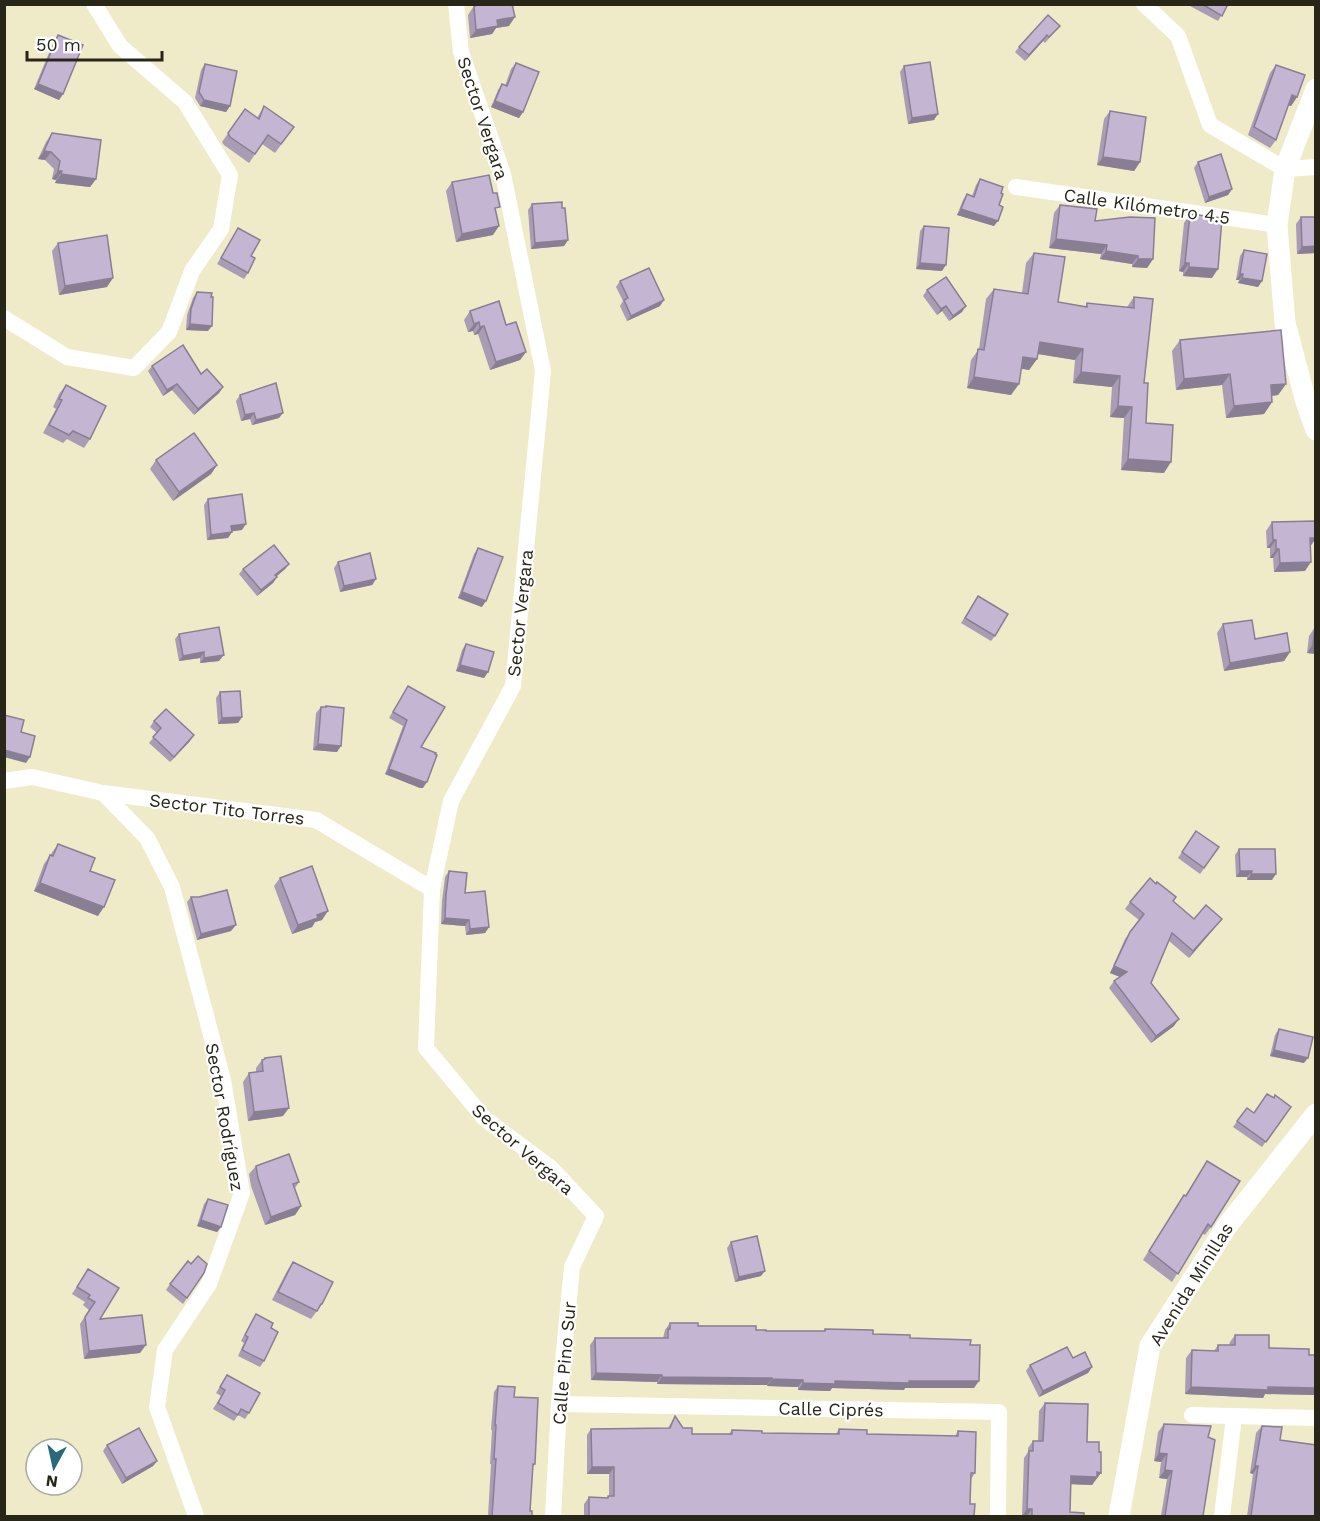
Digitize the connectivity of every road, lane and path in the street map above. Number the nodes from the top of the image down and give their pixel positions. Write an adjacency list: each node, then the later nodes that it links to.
1 (94, 4): 9 (street)
2 (456, 4): 14 (street, Sector Vergara)
3 (1144, 4): 6 (street)
4 (1316, 89): 6 (street)
5 (1316, 167): 6 (street)
6 (1286, 169): 8 (street)
7 (1016, 187): 8 (street, Calle Kilómetro 4.5)
8 (1277, 225): 10 (street)
9 (4, 318)
10 (1311, 400): 11 (street)
11 (1316, 430)
12 (4, 781): 13 (street, Sector Tito Torres)
13 (103, 793): 14 (street, Sector Tito Torres); 21 (street, Sector Rodríguez)
14 (432, 889): 16 (street, Sector Vergara)
15 (1316, 1114): 24 (street, Avenida Minillas)
16 (596, 1216): 17 (street, Calle Pino Sur)
17 (560, 1404): 22 (street, Calle Pino Sur); 23 (street, Calle Ciprés)
18 (1192, 1415): 19 (street)
19 (1234, 1417): 20 (street); 25 (street)
20 (1316, 1418)
21 (196, 1516)
22 (553, 1516)
23 (998, 1516)
24 (1119, 1516)
25 (1222, 1516)

